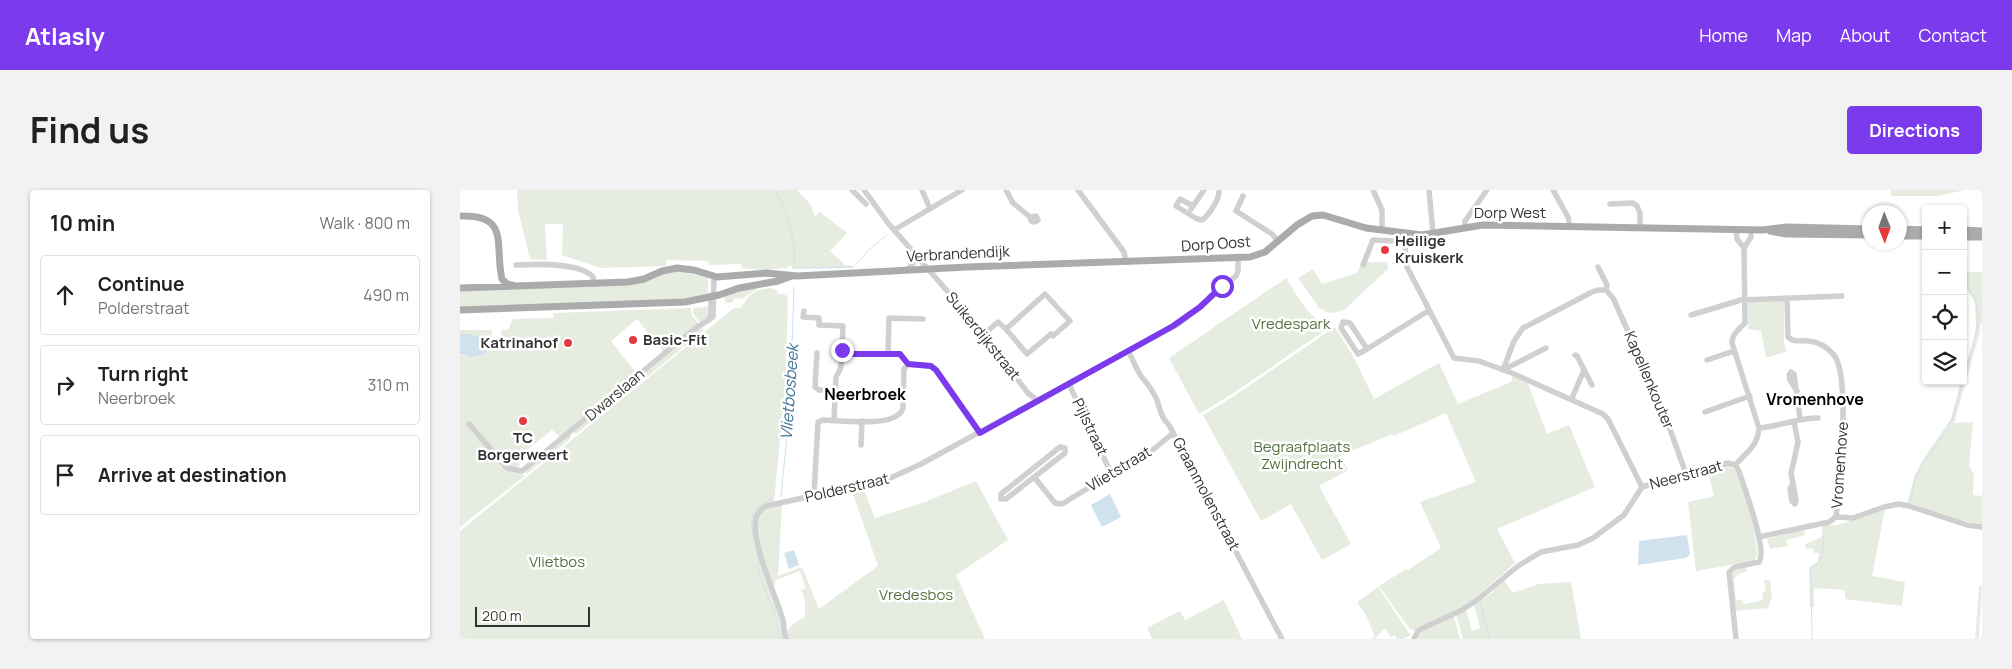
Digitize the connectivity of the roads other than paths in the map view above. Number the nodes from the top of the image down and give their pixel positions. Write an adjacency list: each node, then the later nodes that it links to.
1 (852, 190): 14 (street)
2 (864, 190): 26 (street, Suikerdijkstraat)
3 (922, 190): 17 (street)
4 (962, 190): 17 (street)
5 (1006, 190): 19 (street)
6 (1078, 190): 46 (street)
7 (1204, 190): 16 (street)
8 (1219, 190): 18 (street)
9 (1373, 190): 27 (street)
10 (1429, 190): 34 (street)
11 (1486, 190): 21 (street)
12 (1553, 190): 22 (street)
13 (1243, 196): 41 (street)
14 (866, 204)
15 (1610, 204): 23 (street)
16 (1193, 206): 18 (street); 18 (street)
17 (930, 209): 26 (street)
18 (1189, 214)
19 (1030, 217)
20 (460, 218): 55 (main road); 56 (main road)
21 (1465, 227): 22 (main road, Dorp West); 34 (main road, Dorp West)
22 (1574, 227): 23 (main road, Dorp West)
23 (1640, 228): 28 (main road, Dorp West)
24 (1862, 229): 32 (main road)
25 (1907, 229): 30 (main road)
26 (894, 230): 44 (street, Suikerdijkstraat)
27 (1382, 230): 35 (main road, Dorp West); 41 (main road, Dorp Oost)
28 (1736, 230): 29 (main road, Dorp West); 43 (street)
29 (1751, 230): 32 (main road, Dorp West); 43 (street)
30 (1922, 230)
31 (1967, 230): 33 (main road)
32 (1833, 231): 36 (main road)
33 (1982, 231)
34 (1432, 233): 35 (main road, Dorp West)
35 (1406, 234): 42 (street)
36 (1862, 234)
37 (1907, 236): 38 (main road)
38 (1922, 236)
39 (1967, 237): 40 (main road)
40 (1982, 237)
41 (1278, 241): 45 (main road, Dorp Oost)
42 (1405, 243): 48 (street); 65 (street)
43 (1744, 248): 62 (street)
44 (912, 251): 50 (street); 51 (street, Suikerdijkstraat)
45 (1238, 257): 46 (main road, Dorp Oost); 72 (street, Polderstraat)
46 (1126, 262): 51 (main road, Verbrandendijk)
47 (516, 265): 54 (street)
48 (1363, 265)
49 (1598, 267): 58 (street, Kapellenkouter)
50 (907, 270): 51 (main road, Verbrandendijk); 52 (main road, Verbrandendijk)
51 (929, 270): 69 (street, Suikerdijkstraat)
52 (792, 276): 53 (main road, Verbrandendijk); 60 (main road, Verbrandendijk)
53 (714, 277): 54 (main road, Verbrandendijk); 60 (street, Dwarslaan)
54 (594, 284): 55 (main road, Verbrandendijk)
55 (517, 286): 56 (main road, Verbrandendijk)
56 (483, 287): 57 (main road, Verbrandendijk)
57 (460, 288)
58 (1606, 290): 80 (street); 102 (street, Kapellenkouter)
59 (1842, 296): 61 (street)
60 (711, 298): 63 (main road, Verbrandendijk); 95 (street, Dwarslaan)
61 (1787, 298): 62 (street); 107 (street, Vromenhove)
62 (1746, 300): 66 (street); 73 (street)
63 (460, 310)
64 (804, 310): 75 (street)
65 (1428, 310): 71 (street); 80 (street)
66 (1691, 315)
67 (923, 319): 76 (street)
68 (1006, 329): 68 (street); 69 (street)
69 (984, 334): 88 (street, Suikerdijkstraat)
70 (1546, 348): 80 (street)
71 (1367, 349): 71 (street)
72 (1128, 351): 82 (street, Polderstraat); 97 (street, Graanmolenstraat)
73 (1734, 351): 78 (street); 86 (street)
74 (816, 353): 84 (street)
75 (844, 354): 76 (street); 84 (street)
76 (888, 354): 79 (street)
77 (1575, 355): 81 (street)
78 (1707, 360)
79 (908, 364): 93 (street); 98 (street)
80 (1503, 370): 87 (street)
81 (1584, 370): 83 (street); 87 (street)
82 (1069, 384): 88 (street, Polderstraat); 101 (street, Pijlstraat)
83 (1592, 385)
84 (836, 391): 92 (street)
85 (1797, 391): 90 (street)
86 (1750, 396): 89 (street); 96 (street)
87 (1572, 398): 105 (street)
88 (1038, 401): 98 (street, Polderstraat)
89 (1705, 412)
90 (1800, 418): 91 (street); 94 (street)
91 (1818, 418)
92 (834, 420): 93 (street); 106 (street)
93 (862, 421): 99 (street)
94 (1794, 422): 96 (street); 104 (street)
95 (469, 424)
96 (1759, 428): 100 (street)
97 (1174, 432): 101 (street, Vlietstraat); 111 (street, Graanmolenstraat)
98 (980, 433): 106 (street, Polderstraat)
99 (862, 444)
100 (1735, 466): 102 (street, Neerstraat); 109 (street, Neerstraat)
101 (1110, 471): 103 (street, Vlietstraat)
102 (1686, 474): 105 (street, Neerstraat)
103 (1034, 477): 103 (street)
104 (1793, 483)
105 (1642, 487): 112 (street, Neerstraat)
106 (814, 495): 110 (street, Polderstraat)
107 (1836, 517): 108 (street); 109 (street)
108 (1982, 527)
109 (1760, 537): 113 (street, Neerstraat)
110 (786, 639)
111 (1282, 639)
112 (1414, 639)
113 (1736, 639)

